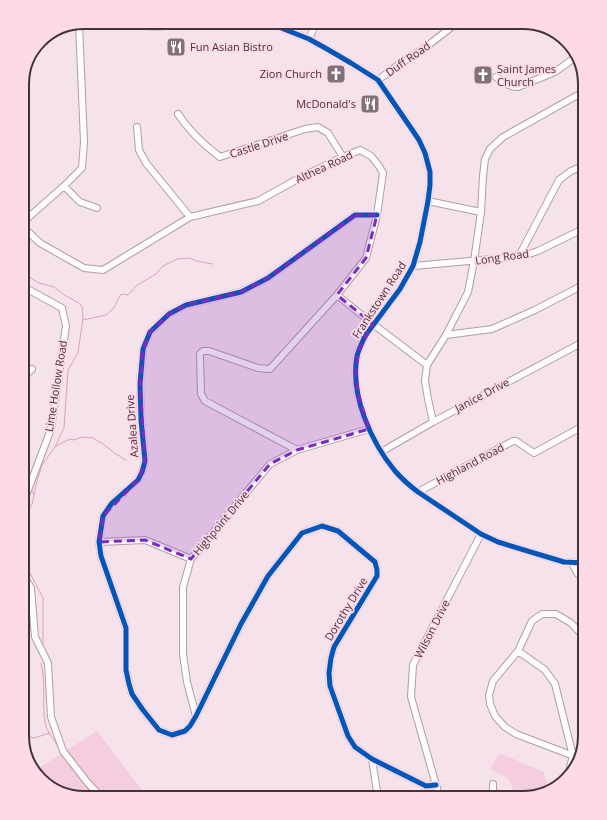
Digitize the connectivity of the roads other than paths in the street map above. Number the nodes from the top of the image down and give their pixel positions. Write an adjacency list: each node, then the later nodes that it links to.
1 (79, 29): 14 (street)
2 (284, 29): 5 (main road, Frankstown Road)
3 (449, 29): 8 (street, Duff Road)
4 (313, 30): 5 (street)
5 (309, 39): 8 (main road, Frankstown Road)
6 (572, 59): 7 (street)
7 (496, 77)
8 (378, 80): 15 (main road, Frankstown Road)
9 (578, 95): 17 (street)
10 (178, 114): 12 (street, Castle Drive)
11 (137, 127): 19 (street)
12 (343, 157): 18 (street, Althea Road); 19 (street, Althea Road)
13 (578, 168): 23 (street)
14 (64, 186): 16 (street); 20 (street)
15 (428, 202): 17 (street); 25 (main road, Frankstown Road)
16 (97, 208)
17 (481, 212): 24 (street)
18 (377, 215): 28 (street, Althea Road); 43 (street, Azalea Drive)
19 (190, 217): 21 (street, Althea Road)
20 (29, 218)
21 (29, 231)
22 (578, 231): 23 (street, Long Road)
23 (519, 256): 24 (street, Long Road)
24 (474, 261): 25 (street, Long Road); 30 (street)
25 (413, 266): 29 (main road, Frankstown Road)
26 (578, 288): 30 (street)
27 (29, 290): 40 (street, Lime Hollow Road)
28 (337, 294): 29 (street); 38 (street, Althea Road)
29 (373, 324): 32 (street); 36 (main road, Frankstown Road)
30 (446, 335): 32 (street)
31 (578, 345): 35 (street, Janice Drive)
32 (427, 365): 35 (street)
33 (32, 369): 34 (street)
34 (29, 372)
35 (432, 422): 39 (street, Janice Drive)
36 (369, 429): 38 (street, Highpoint Drive); 39 (main road, Frankstown Road)
37 (578, 429): 41 (street, Highland Road)
38 (297, 450): 44 (street, Highpoint Drive)
39 (381, 452): 41 (main road, Frankstown Road)
40 (29, 487)
41 (418, 492): 42 (main road, Frankstown Road)
42 (481, 534): 45 (main road, Frankstown Road); 56 (street, Wilson Drive)
43 (99, 542): 44 (street); 51 (street, Azalea Drive)
44 (191, 559): 51 (street, Highpoint Drive)
45 (571, 562): 46 (main road, Frankstown Road); 47 (street)
46 (578, 562)
47 (578, 574)
48 (29, 585): 57 (street)
49 (578, 630): 50 (street)
50 (518, 651): 52 (street); 53 (street)
51 (196, 716): 54 (street, Dorothy Drive)
52 (575, 754)
53 (574, 756)
54 (372, 759): 56 (street, Dorothy Drive); 58 (street)
55 (492, 784): 60 (street)
56 (436, 785): 59 (street, Wilson Drive)
57 (95, 791)
58 (377, 791)
59 (438, 791)
60 (494, 791)

